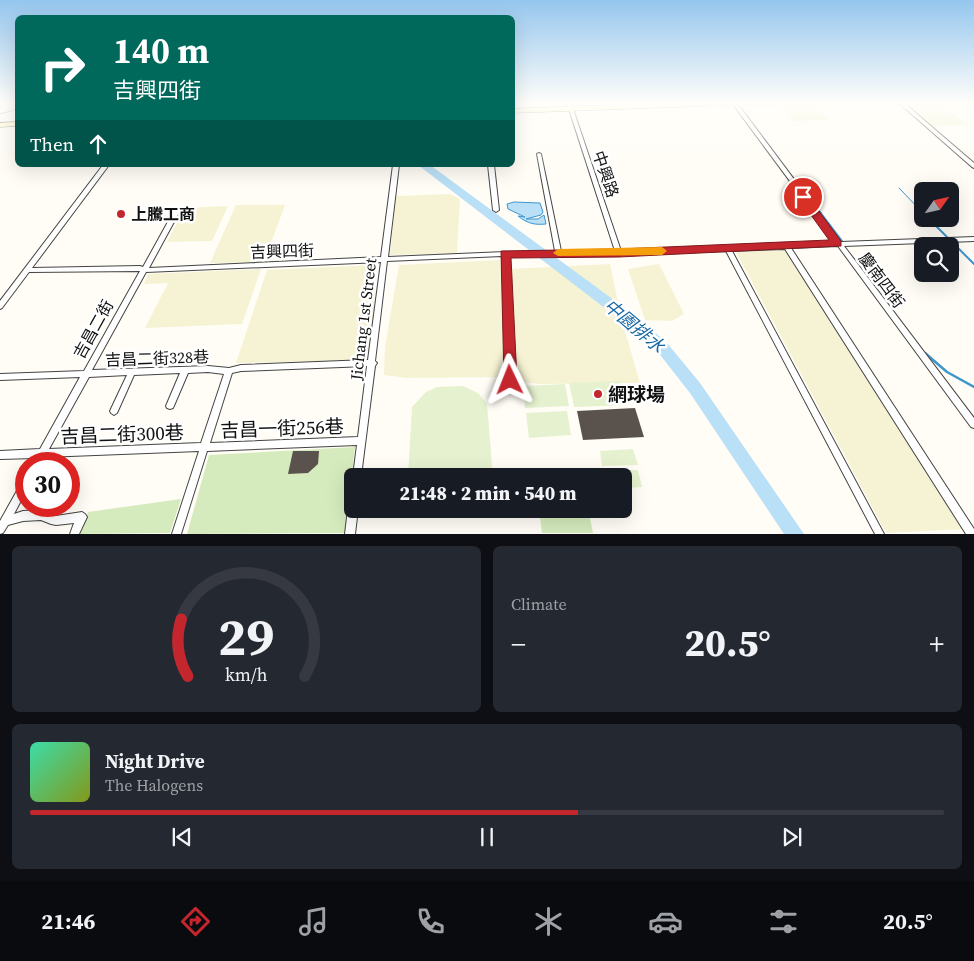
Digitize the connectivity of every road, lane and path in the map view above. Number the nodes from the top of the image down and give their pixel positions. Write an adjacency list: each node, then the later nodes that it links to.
1 (576, 128): 16 (street, 中興路)
2 (754, 128): 12 (street, 慶南四街)
3 (929, 128): 5 (street)
4 (539, 154): 15 (street)
5 (974, 166)
6 (105, 167): 20 (street)
7 (396, 167): 19 (street, Jichang 1st Street)
8 (491, 167): 10 (street)
9 (178, 209): 21 (street, 吉昌二街)
10 (496, 210)
11 (974, 239): 12 (street)
12 (838, 244): 13 (street); 32 (street, 慶南四街)
13 (787, 246): 14 (street); 47 (street)
14 (728, 248): 16 (street); 46 (street)
15 (560, 253): 16 (street); 18 (street)
16 (619, 253)
17 (505, 254): 18 (street, 吉興四街); 19 (street, 吉興四街); 29 (street)
18 (537, 254)
19 (386, 260): 21 (street, 吉興四街); 23 (street, Jichang 1st Street)
20 (29, 270): 21 (street, 吉興四街); 22 (street)
21 (144, 270): 27 (street, 吉昌二街)
22 (0, 306)
23 (373, 363): 25 (street, 吉昌二街328巷); 33 (street, Jichang 1st Street)
24 (185, 370): 25 (street, 吉昌二街328巷); 26 (street, 吉昌二街328巷); 30 (street)
25 (229, 371): 34 (street)
26 (132, 372): 27 (street, 吉昌二街328巷); 31 (street)
27 (85, 374): 28 (street, 吉昌二街328巷); 35 (street, 吉昌二街)
28 (0, 376)
29 (510, 380)
30 (170, 406)
31 (114, 411)
32 (974, 424)
33 (362, 441): 34 (street, 吉昌一街256巷); 38 (street, Jichang 1st Street)
34 (204, 447): 35 (street, 吉昌二街300巷); 44 (street)
35 (42, 452)
36 (15, 454): 37 (street, 吉昌二街300巷)
37 (0, 455)
38 (359, 468)
39 (15, 503): 41 (street)
40 (352, 518): 45 (street)
41 (5, 521): 42 (street); 43 (street)
42 (0, 530)
43 (74, 534)
44 (176, 534)
45 (350, 534)
46 (880, 534)
47 (972, 534)

